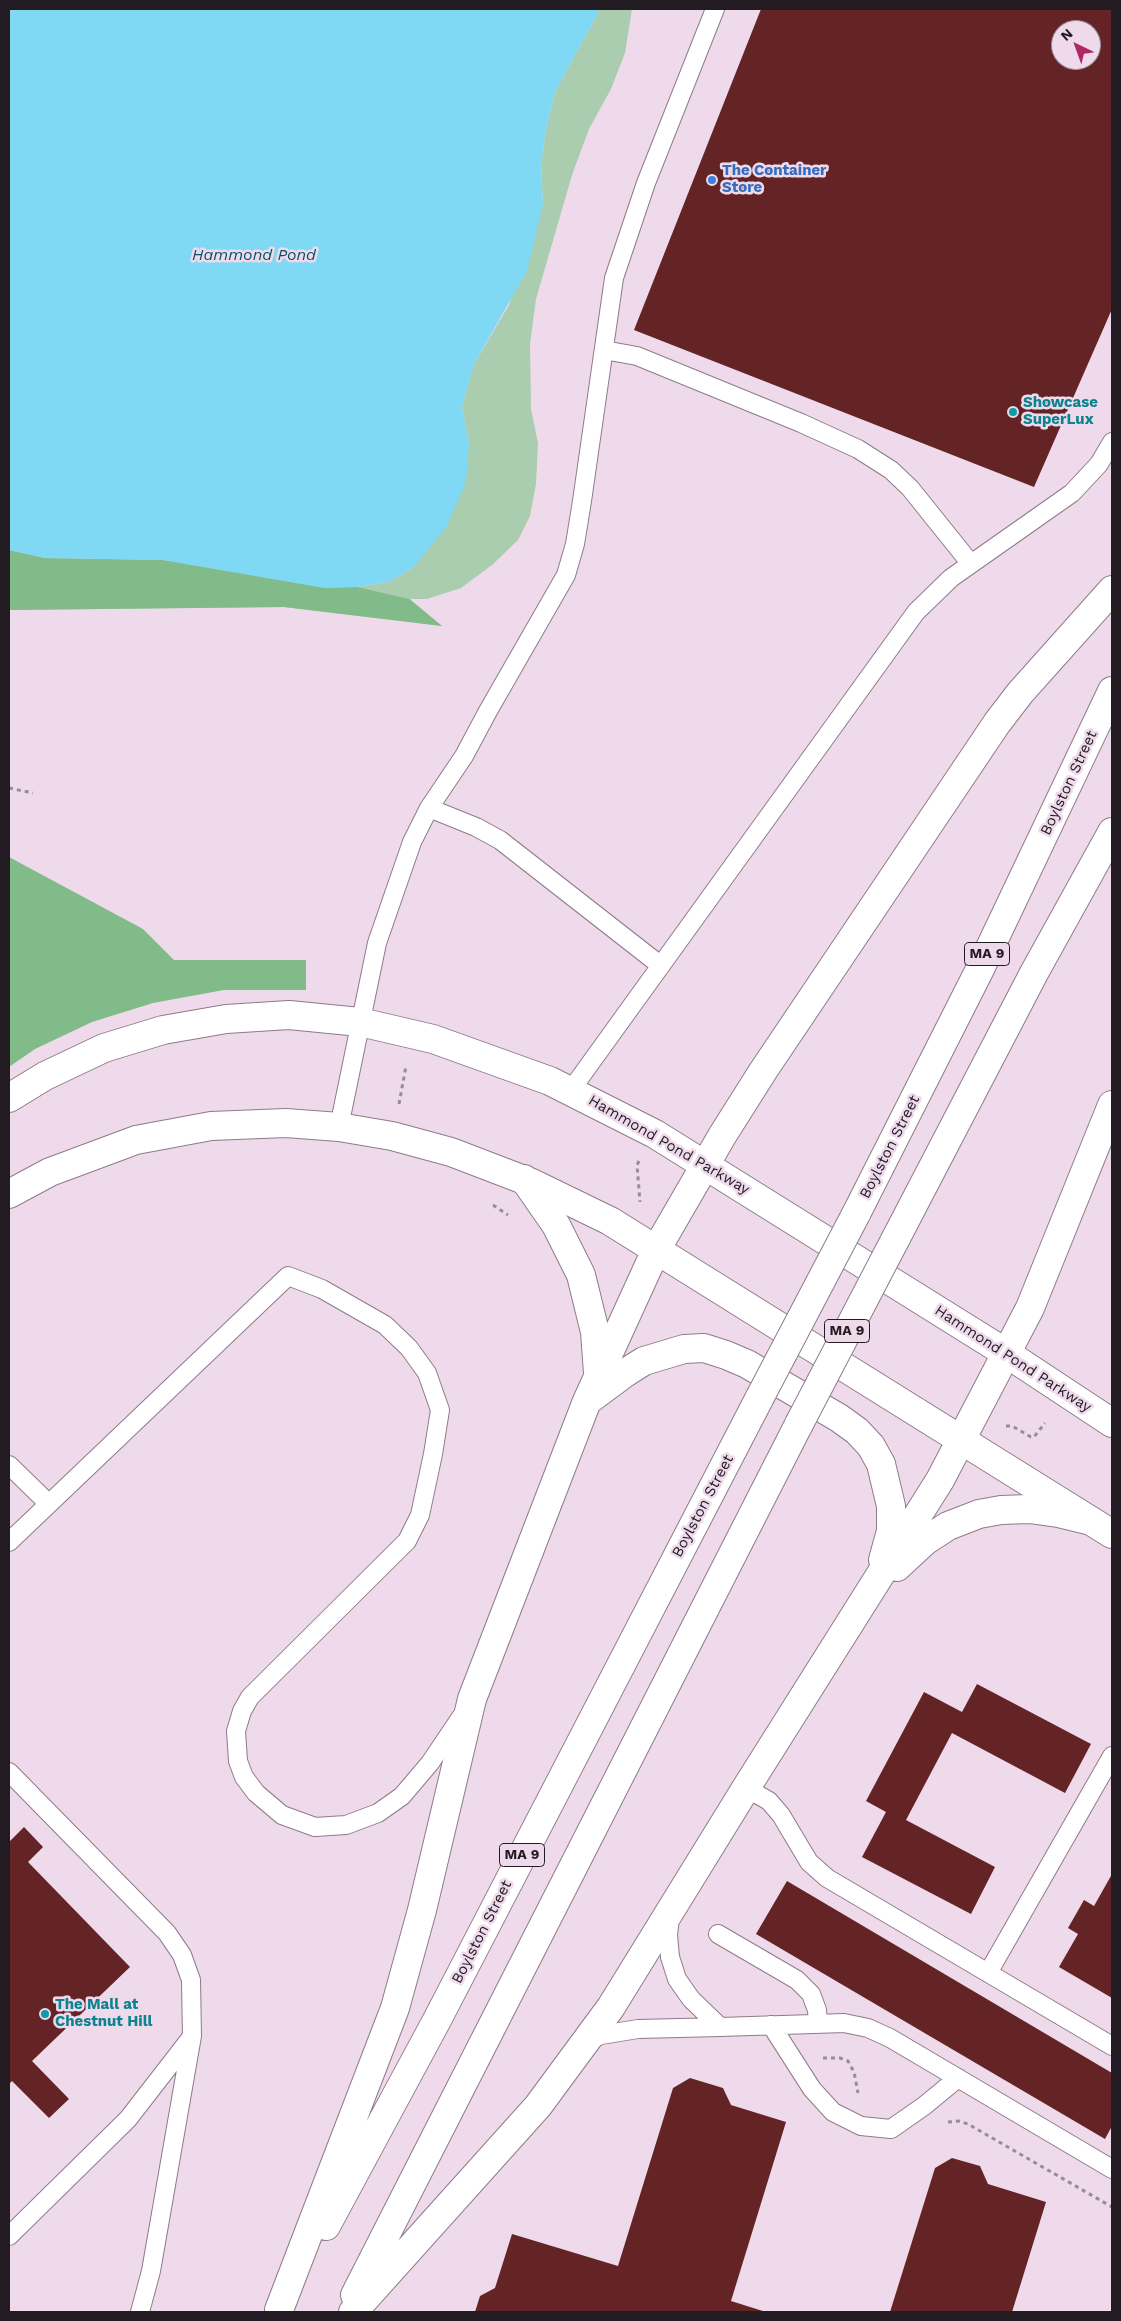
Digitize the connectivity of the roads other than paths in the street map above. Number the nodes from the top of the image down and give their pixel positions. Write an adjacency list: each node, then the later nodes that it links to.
1 (715, 9): 2 (lane)
2 (604, 350): 4 (lane); 7 (lane)
3 (1112, 442): 4 (lane)
4 (971, 564): 9 (lane)
5 (1112, 590): 15 (main road)
6 (1112, 691): 45 (main road, Boylston Street / MA 9, bridge)
7 (429, 808): 9 (lane); 10 (lane)
8 (1112, 832): 47 (main road, MA 9, bridge)
9 (660, 966): 11 (lane)
10 (360, 1022): 11 (main road, Hammond Pond Parkway); 12 (main road, Hammond Pond Parkway); 14 (lane)
11 (571, 1090): 15 (main road, Hammond Pond Parkway)
12 (9, 1098)
13 (1112, 1105): 19 (main road)
14 (340, 1127): 16 (main road); 17 (main road)
15 (706, 1164): 18 (main road); 19 (main road, Hammond Pond Parkway)
16 (524, 1180): 18 (main road); 20 (main road)
17 (9, 1194)
18 (656, 1250): 20 (main road); 23 (main road)
19 (1006, 1353): 22 (main road, Hammond Pond Parkway); 23 (main road)
20 (598, 1376): 21 (main road)
21 (587, 1401): 28 (main road); 29 (main road)
22 (1112, 1423)
23 (962, 1440): 26 (main road); 28 (main road)
24 (9, 1466): 25 (lane)
25 (48, 1504): 27 (lane); 29 (lane)
26 (1101, 1527): 28 (main road)
27 (11, 1536)
28 (869, 1594): 32 (main road)
29 (472, 1699): 45 (main road)
30 (1112, 1756): 35 (lane)
31 (9, 1772): 39 (lane)
32 (746, 1788): 33 (main road); 35 (lane)
33 (671, 1909): 38 (lane); 40 (main road)
34 (718, 1934): 36 (lane)
35 (988, 1973): 41 (lane)
36 (818, 2024): 37 (lane); 42 (lane)
37 (771, 2025): 38 (lane); 42 (lane)
38 (720, 2027): 40 (lane)
39 (192, 2036): 44 (lane); 46 (lane)
40 (588, 2041): 48 (main road)
41 (1112, 2046)
42 (958, 2078): 43 (lane)
43 (1112, 2169)
44 (9, 2236)
45 (278, 2311)
46 (140, 2312)
47 (346, 2312)
48 (353, 2312)

